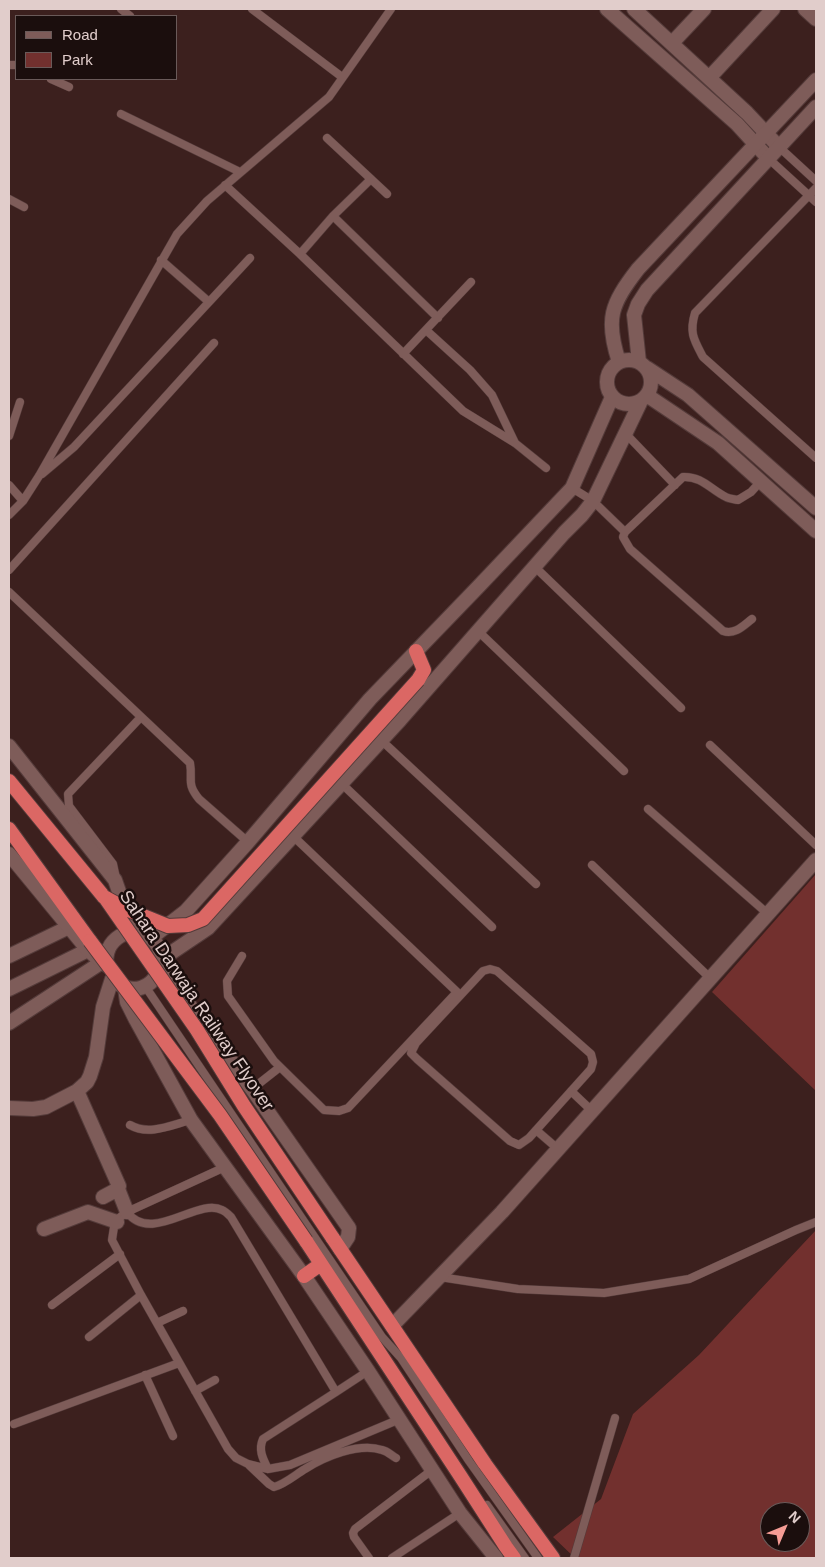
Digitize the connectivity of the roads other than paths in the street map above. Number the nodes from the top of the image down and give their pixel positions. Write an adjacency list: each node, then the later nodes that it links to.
1 (252, 9): 12 (lane)
2 (391, 9): 12 (lane)
3 (607, 9): 11 (street)
4 (634, 9): 9 (street)
5 (704, 9): 9 (street)
6 (773, 9): 13 (street)
7 (805, 9): 8 (street)
8 (816, 19)
9 (672, 43): 10 (street)
10 (684, 54): 11 (street); 13 (street)
11 (673, 67): 21 (street)
12 (342, 77): 24 (lane)
13 (709, 78): 19 (street)
14 (53, 80): 16 (lane)
15 (816, 80): 19 (street)
16 (69, 87)
17 (816, 108): 22 (street)
18 (121, 114): 24 (lane)
19 (766, 133): 21 (street); 22 (street)
20 (327, 138): 25 (lane)
21 (756, 144): 23 (street); 44 (street)
22 (780, 147): 23 (street); 26 (lane)
23 (769, 159): 30 (lane); 45 (street)
24 (240, 172): 27 (lane)
25 (371, 179): 29 (lane); 34 (lane)
26 (816, 181)
27 (225, 185): 35 (lane); 37 (lane)
28 (816, 188): 30 (lane)
29 (387, 194)
30 (809, 196): 32 (lane); 52 (lane)
31 (9, 199): 33 (lane)
32 (816, 202)
33 (24, 208)
34 (333, 216): 35 (lane); 40 (lane)
35 (300, 254): 43 (lane)
36 (250, 258): 39 (lane)
37 (161, 260): 39 (lane); 54 (lane)
38 (472, 282): 40 (lane)
39 (209, 302): 54 (lane)
40 (438, 318): 41 (lane)
41 (426, 330): 43 (lane); 51 (lane)
42 (214, 343): 66 (lane)
43 (403, 354): 51 (lane)
44 (619, 362): 45 (street); 46 (street)
45 (643, 365): 47 (street); 61 (street)
46 (612, 397): 47 (street); 57 (street)
47 (644, 400): 49 (street); 55 (street)
48 (20, 402): 50 (lane)
49 (626, 434): 56 (lane); 60 (street)
50 (9, 436)
51 (515, 443): 53 (lane)
52 (816, 458)
53 (546, 468)
54 (39, 476): 59 (lane)
55 (761, 481): 56 (lane); 63 (street)
56 (675, 485): 64 (lane)
57 (572, 488): 60 (lane); 70 (street)
58 (10, 490): 59 (lane)
59 (23, 501): 62 (lane)
60 (593, 501): 64 (lane); 65 (street)
61 (816, 508)
62 (9, 515)
63 (816, 531)
64 (625, 532): 68 (lane)
65 (535, 567): 69 (street); 71 (lane)
66 (9, 570)
67 (9, 592): 72 (lane)
68 (752, 619)
69 (478, 631): 73 (street); 76 (lane)
70 (416, 651): 82 (street); 91 (highway, bridge)
71 (681, 708)
72 (141, 717): 82 (lane); 87 (lane)
73 (381, 740): 78 (street); 88 (lane)
74 (710, 745): 83 (lane)
75 (9, 746): 87 (street)
76 (624, 771)
77 (9, 781): 89 (highway, Sahara Darwaja Railway Flyover)
78 (341, 783): 81 (street); 93 (lane)
79 (648, 809): 90 (lane)
80 (9, 829): 126 (highway, bridge)
81 (293, 836): 99 (street); 107 (lane)
82 (248, 842): 91 (street)
83 (816, 845)
84 (9, 854): 92 (street)
85 (816, 860): 90 (street)
86 (592, 865): 101 (lane)
87 (116, 880): 94 (street)
88 (536, 884)
89 (104, 897): 91 (highway, bridge); 124 (highway, Sahara Darwaja Railway Flyover, bridge)
90 (768, 914): 101 (street)
91 (168, 926): 95 (street)
92 (69, 927): 96 (street); 97 (street)
93 (492, 927)
94 (133, 932): 95 (street); 100 (street)
95 (151, 938): 99 (street)
96 (88, 950): 100 (street); 105 (street)
97 (9, 956)
98 (242, 956): 107 (lane)
99 (161, 963): 103 (street); 108 (street)
100 (104, 964): 102 (street); 106 (street)
101 (710, 978): 112 (street)
102 (112, 979): 104 (street); 109 (street)
103 (145, 986): 104 (street); 135 (lane)
104 (125, 988): 113 (street)
105 (9, 989)
106 (9, 1023)
107 (280, 1067): 108 (lane)
108 (252, 1089): 124 (street)
109 (77, 1091): 111 (street); 118 (street)
110 (571, 1091): 112 (lane); 115 (lane); 115 (lane)
111 (9, 1108)
112 (592, 1111): 116 (street)
113 (191, 1120): 114 (lane); 117 (street)
114 (130, 1124)
115 (536, 1130): 116 (lane)
116 (558, 1149): 128 (street)
117 (225, 1167): 120 (lane); 127 (street)
118 (118, 1190): 119 (street); 120 (street)
119 (103, 1197)
120 (127, 1212): 121 (lane); 141 (lane)
121 (117, 1222): 123 (street); 125 (lane)
122 (816, 1222): 128 (lane)
123 (44, 1229)
124 (340, 1249): 133 (highway, Sahara Darwaja Railway Flyover)
125 (120, 1254): 129 (lane); 130 (lane)
126 (320, 1264): 127 (highway); 154 (highway)
127 (304, 1276): 137 (street)
128 (440, 1277): 133 (street)
129 (141, 1295): 132 (lane); 134 (lane)
130 (52, 1305)
131 (183, 1311): 132 (lane)
132 (157, 1323): 136 (lane)
133 (392, 1326): 157 (highway, Sahara Darwaja Railway Flyover)
134 (89, 1337)
135 (382, 1337): 155 (lane); 156 (lane)
136 (179, 1362): 138 (lane); 140 (lane)
137 (368, 1371): 141 (lane); 143 (street)
138 (145, 1375): 144 (lane); 145 (lane)
139 (215, 1380): 140 (lane)
140 (195, 1391): 147 (lane)
141 (336, 1392): 148 (lane)
142 (615, 1418): 158 (lane)
143 (400, 1419): 148 (lane); 149 (street)
144 (14, 1424)
145 (173, 1436)
146 (396, 1458): 147 (lane)
147 (248, 1464): 148 (lane)
148 (268, 1469)
149 (432, 1470): 150 (street); 151 (lane)
150 (460, 1513): 152 (lane); 153 (street)
151 (369, 1558)
152 (392, 1558)
153 (496, 1558)
154 (514, 1558)
155 (525, 1558)
156 (538, 1558)
157 (553, 1558)
158 (574, 1558)

